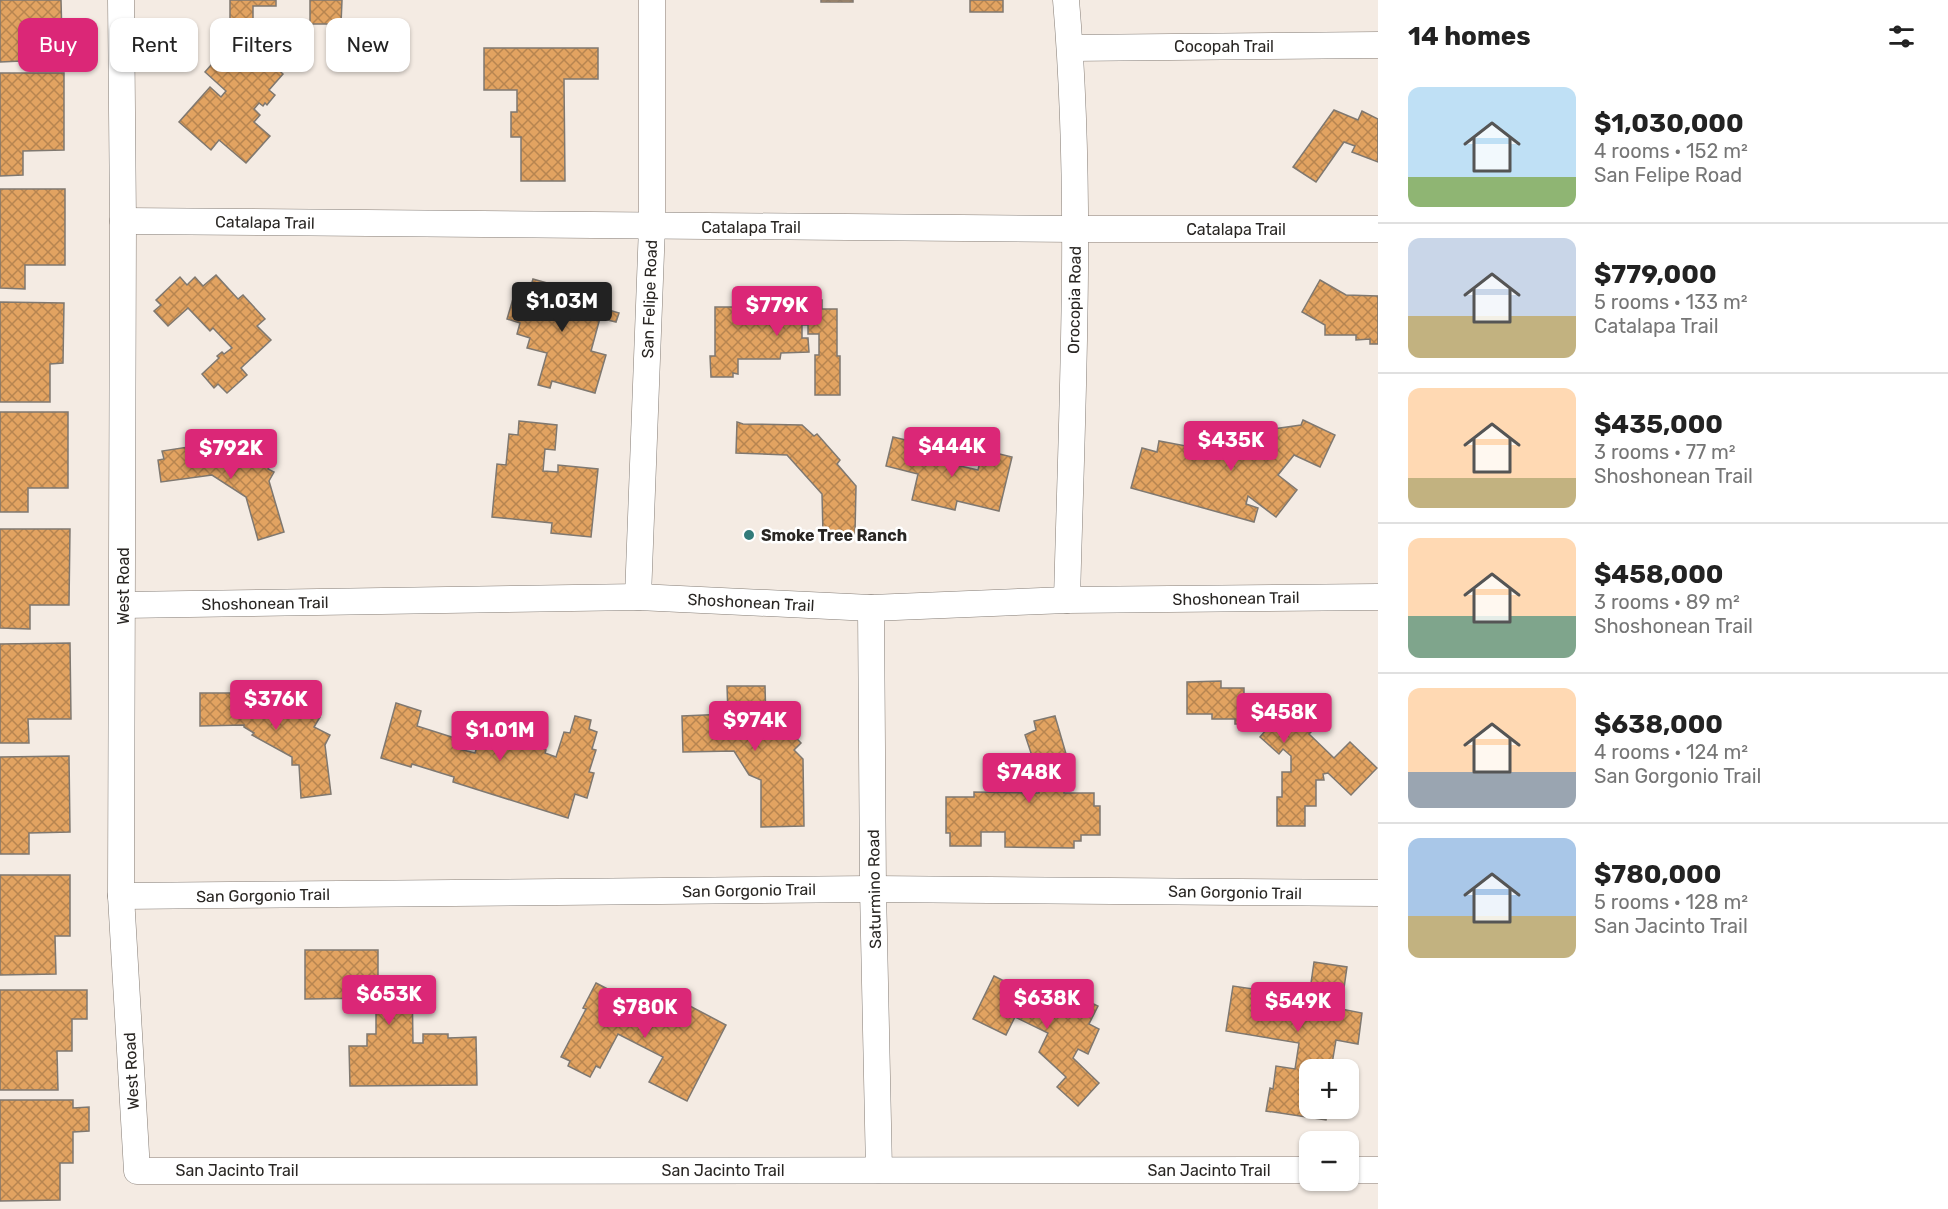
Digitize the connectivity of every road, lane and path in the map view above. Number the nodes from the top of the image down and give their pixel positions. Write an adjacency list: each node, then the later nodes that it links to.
1 (121, 0): 6 (street, West Road)
2 (652, 0): 7 (street, San Felipe Road)
3 (1066, 0): 5 (street, Orocopia Road)
4 (1378, 45): 5 (street, Cocopah Trail)
5 (1070, 48): 8 (street, Orocopia Road)
6 (123, 221): 7 (street, Catalapa Trail); 13 (street, West Road)
7 (652, 226): 8 (street, Catalapa Trail); 10 (street, San Felipe Road)
8 (1076, 229): 9 (street, Catalapa Trail); 12 (street, Orocopia Road)
9 (1378, 229)
10 (638, 597): 13 (street, Shoshonean Trail); 14 (street, Shoshonean Trail)
11 (1378, 597): 12 (street, Shoshonean Trail)
12 (1067, 600): 14 (street, Shoshonean Trail)
13 (123, 605): 17 (street, West Road)
14 (871, 608): 15 (street, Saturmino Road)
15 (873, 889): 16 (street, San Gorgonio Trail); 17 (street, San Gorgonio Trail); 18 (street, Saturmino Road)
16 (1378, 893)
17 (121, 896): 22 (street, West Road)
18 (879, 1170): 19 (street, San Jacinto Trail); 22 (street, San Jacinto Trail)
19 (1299, 1170)
20 (1359, 1170): 21 (street)
21 (1378, 1170)
22 (137, 1171)

